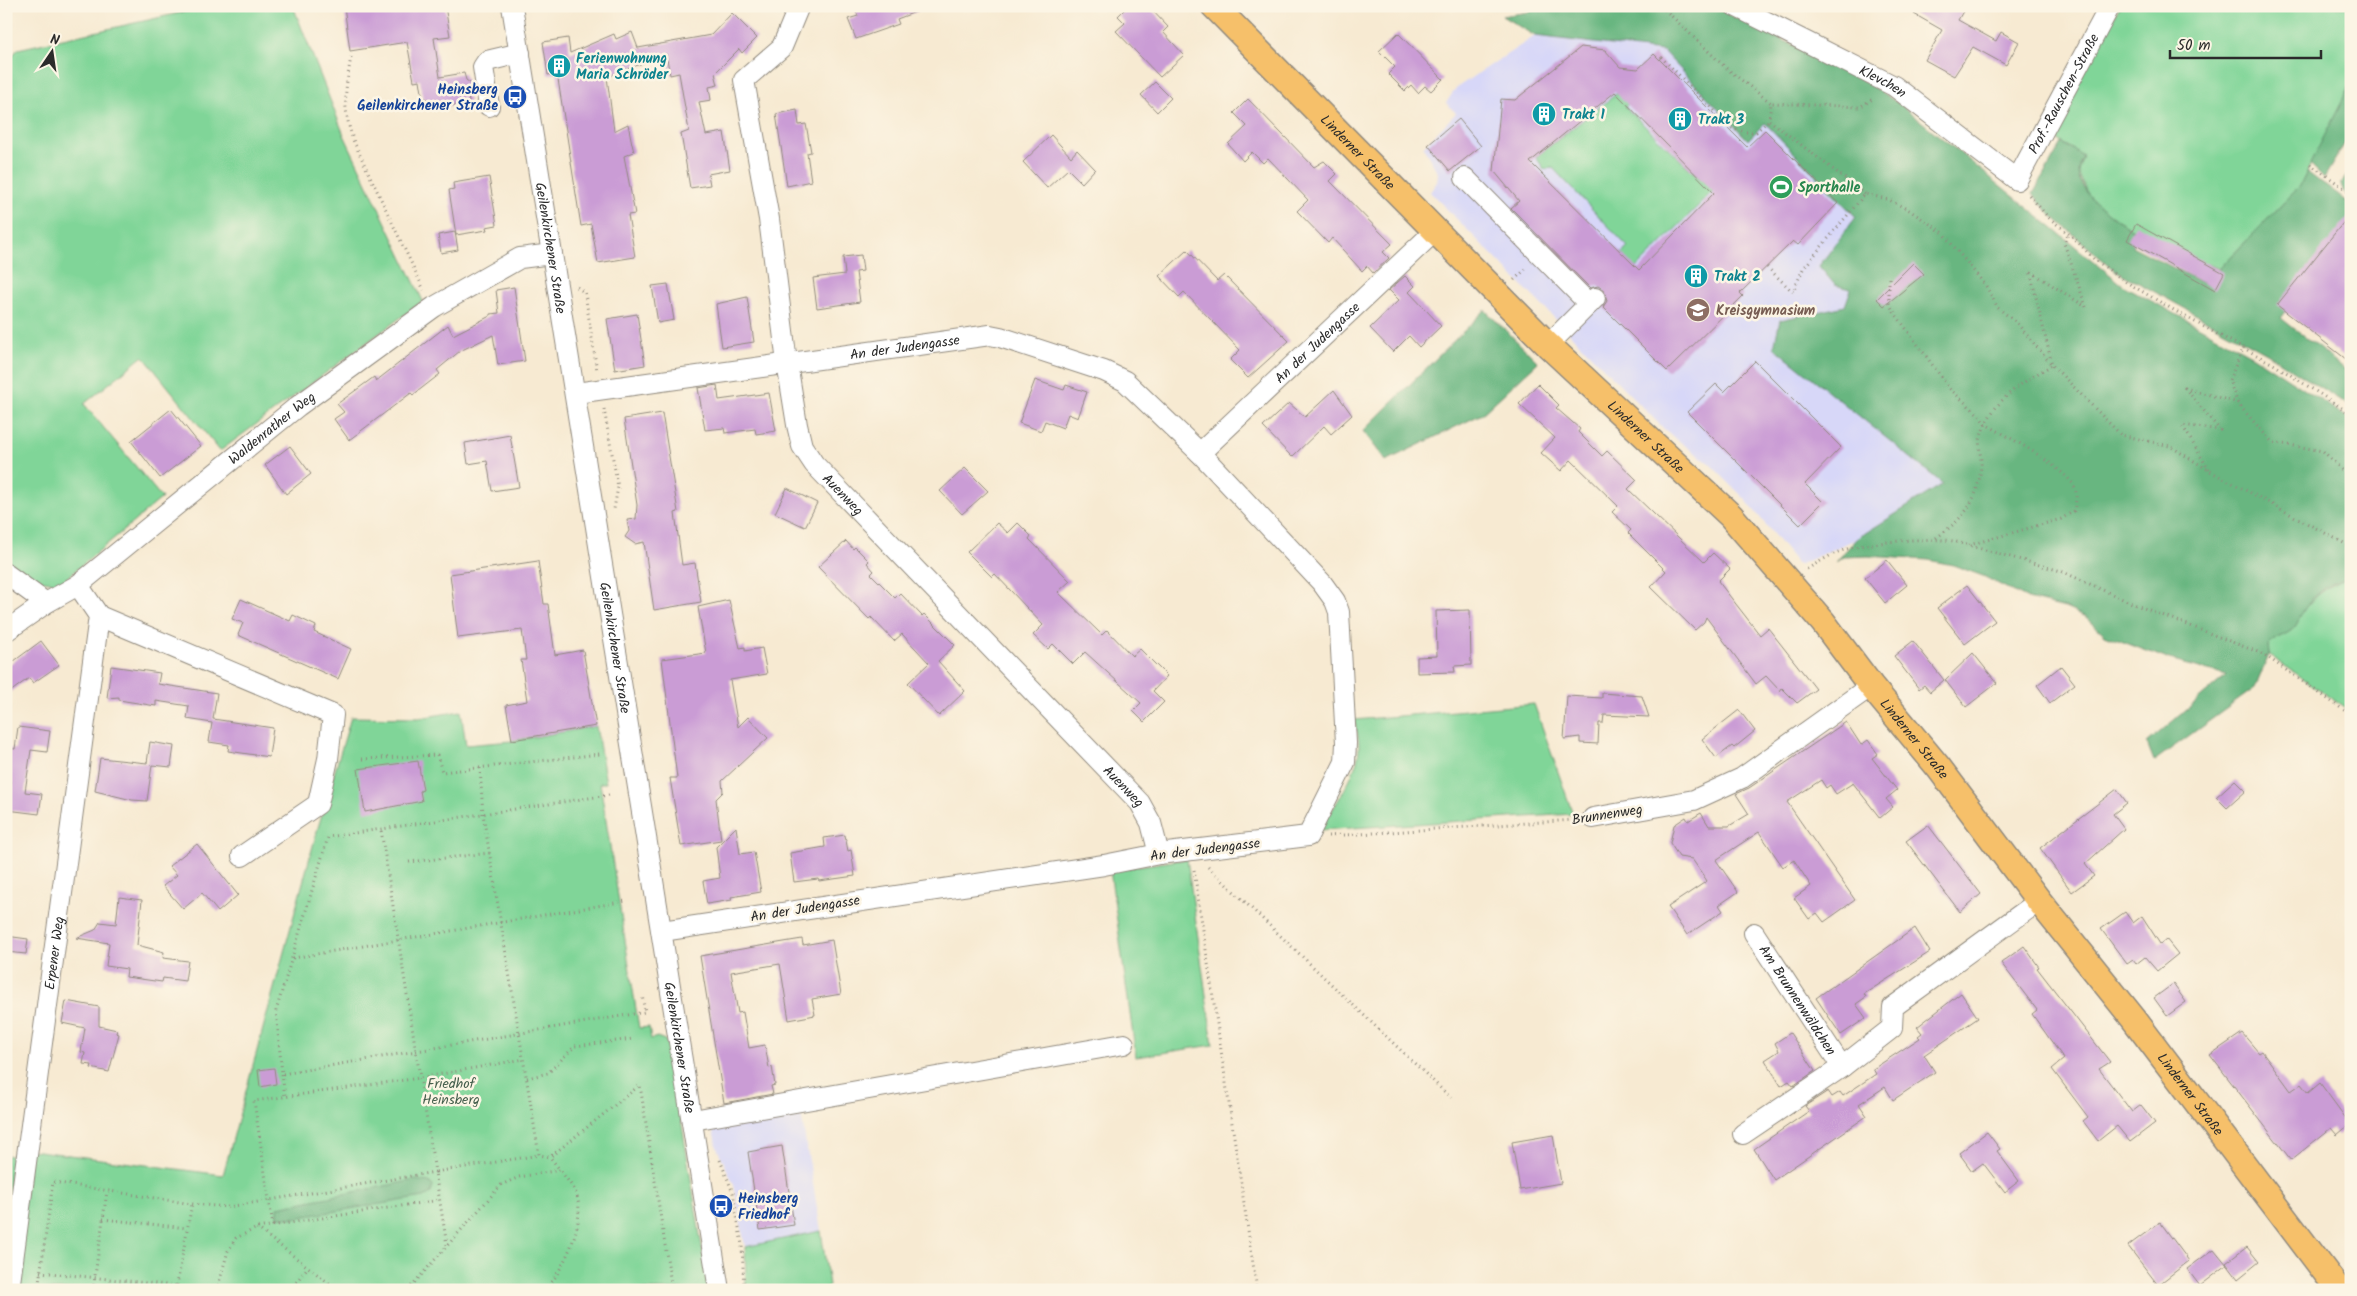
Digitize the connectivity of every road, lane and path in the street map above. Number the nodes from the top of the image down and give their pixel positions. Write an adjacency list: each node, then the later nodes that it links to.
1 (512, 6): 7 (street, Geilenkirchener Straße)
2 (799, 6): 29 (street, Auenweg)
3 (1214, 6): 19 (main road, Linderner Straße)
4 (1661, 6): 11 (path)
5 (1734, 6): 10 (street, Klevchen)
6 (2110, 6): 16 (street, Prof.-Rauschen-Straße)
7 (520, 53): 12 (street); 21 (street, Geilenkirchener Straße)
8 (1661, 56): 13 (path)
9 (351, 57): 26 (path)
10 (1894, 86): 11 (path); 16 (street, Klevchen)
11 (1771, 103): 13 (path)
12 (489, 106)
13 (1769, 120): 18 (path)
14 (2310, 164): 17 (path)
15 (1465, 178): 27 (street)
16 (2017, 180): 20 (path)
17 (2351, 193)
18 (1865, 194): 22 (path); 30 (path)
19 (1434, 230): 27 (main road, Linderner Straße); 35 (street, An der Judengasse)
20 (2068, 234): 28 (path); 30 (path)
21 (552, 254): 26 (street, Waldenrather Weg); 31 (street, Geilenkirchener Straße)
22 (1767, 267)
23 (1526, 269): 25 (path)
24 (1890, 278): 34 (path)
25 (1516, 279)
26 (434, 307): 43 (street, Waldenrather Weg)
27 (1548, 344): 42 (main road, Linderner Straße)
28 (2244, 346): 32 (path); 33 (path)
29 (787, 362): 31 (street, An der Judengasse); 35 (street, An der Judengasse); 59 (street, Auenweg)
30 (2052, 365): 34 (path); 36 (path)
31 (576, 393): 65 (street, Geilenkirchener Straße)
32 (2238, 404): 36 (path); 37 (path)
33 (2351, 414)
34 (1986, 424): 38 (path); 39 (path)
35 (1200, 453): 56 (street, An der Judengasse)
36 (2210, 472): 40 (path)
37 (2351, 479)
38 (1936, 538): 39 (path); 42 (path)
39 (1966, 546): 48 (path)
40 (2351, 547)
41 (6, 574): 44 (street)
42 (1786, 580): 47 (main road, Linderner Straße)
43 (78, 585): 44 (street, Waldenrather Weg); 45 (street)
44 (46, 603): 46 (street, Waldenrather Weg)
45 (98, 616): 60 (street); 101 (street, Erpener Weg)
46 (6, 631)
47 (1871, 686): 54 (street, Brunnenweg); 63 (main road, Linderner Straße)
48 (2351, 715)
49 (600, 754): 51 (path)
50 (362, 759): 51 (path)
51 (480, 768): 53 (path)
52 (609, 795): 53 (path)
53 (483, 814): 55 (path); 58 (path)
54 (1593, 818): 56 (path, Brunnenweg)
55 (382, 830): 67 (path); 68 (path)
56 (1308, 836): 57 (street, An der Judengasse)
57 (1191, 851): 59 (street, An der Judengasse); 80 (path); 112 (path)
58 (490, 852): 61 (path); 64 (path)
59 (1159, 854): 65 (street, An der Judengasse)
60 (242, 856)
61 (409, 862)
62 (626, 901): 64 (path)
63 (2039, 901): 75 (street, Am Brunnenwäldchen); 113 (main road, Linderner Straße)
64 (501, 924): 67 (path); 70 (path)
65 (662, 931): 81 (street, Geilenkirchener Straße)
66 (1754, 933): 75 (street, Am Brunnenwäldchen)
67 (398, 941): 68 (path); 73 (path)
68 (293, 958): 76 (path)
69 (642, 995): 70 (path)
70 (520, 1035): 73 (path); 74 (path)
71 (634, 1039): 78 (path)
72 (1124, 1044): 81 (street)
73 (415, 1052): 76 (path); 77 (path)
74 (524, 1059): 77 (path); 78 (path)
75 (1842, 1067): 82 (street, Am Brunnenwäldchen)
76 (282, 1074): 79 (path)
77 (420, 1078): 79 (path); 87 (path)
78 (527, 1078): 83 (path)
79 (285, 1096): 89 (path)
80 (1451, 1098)
81 (693, 1120): 110 (street, Geilenkirchener Straße)
82 (1743, 1134)
83 (539, 1155): 84 (path); 87 (path)
84 (550, 1157): 86 (path); 109 (path)
85 (719, 1158): 111 (path)
86 (560, 1170): 96 (path); 108 (path)
87 (435, 1172): 89 (path); 90 (path)
88 (107, 1191): 91 (path); 92 (path); 98 (path)
89 (269, 1200): 91 (path); 93 (path)
90 (440, 1200): 93 (path); 96 (path)
91 (192, 1204): 94 (path)
92 (103, 1219): 94 (path); 99 (path)
93 (273, 1226): 95 (path)
94 (187, 1228): 100 (path)
95 (257, 1228): 97 (path); 104 (path)
96 (447, 1245): 107 (path)
97 (308, 1267): 105 (path); 106 (path)
98 (40, 1272): 99 (path); 102 (path)
99 (94, 1279): 100 (path); 103 (path)
100 (176, 1288)
101 (9, 1290)
102 (38, 1290)
103 (93, 1290)
104 (217, 1290)
105 (290, 1290)
106 (338, 1290)
107 (408, 1290)
108 (546, 1290)
109 (672, 1290)
110 (719, 1290)
111 (744, 1290)
112 (1257, 1290)
113 (2339, 1290)

